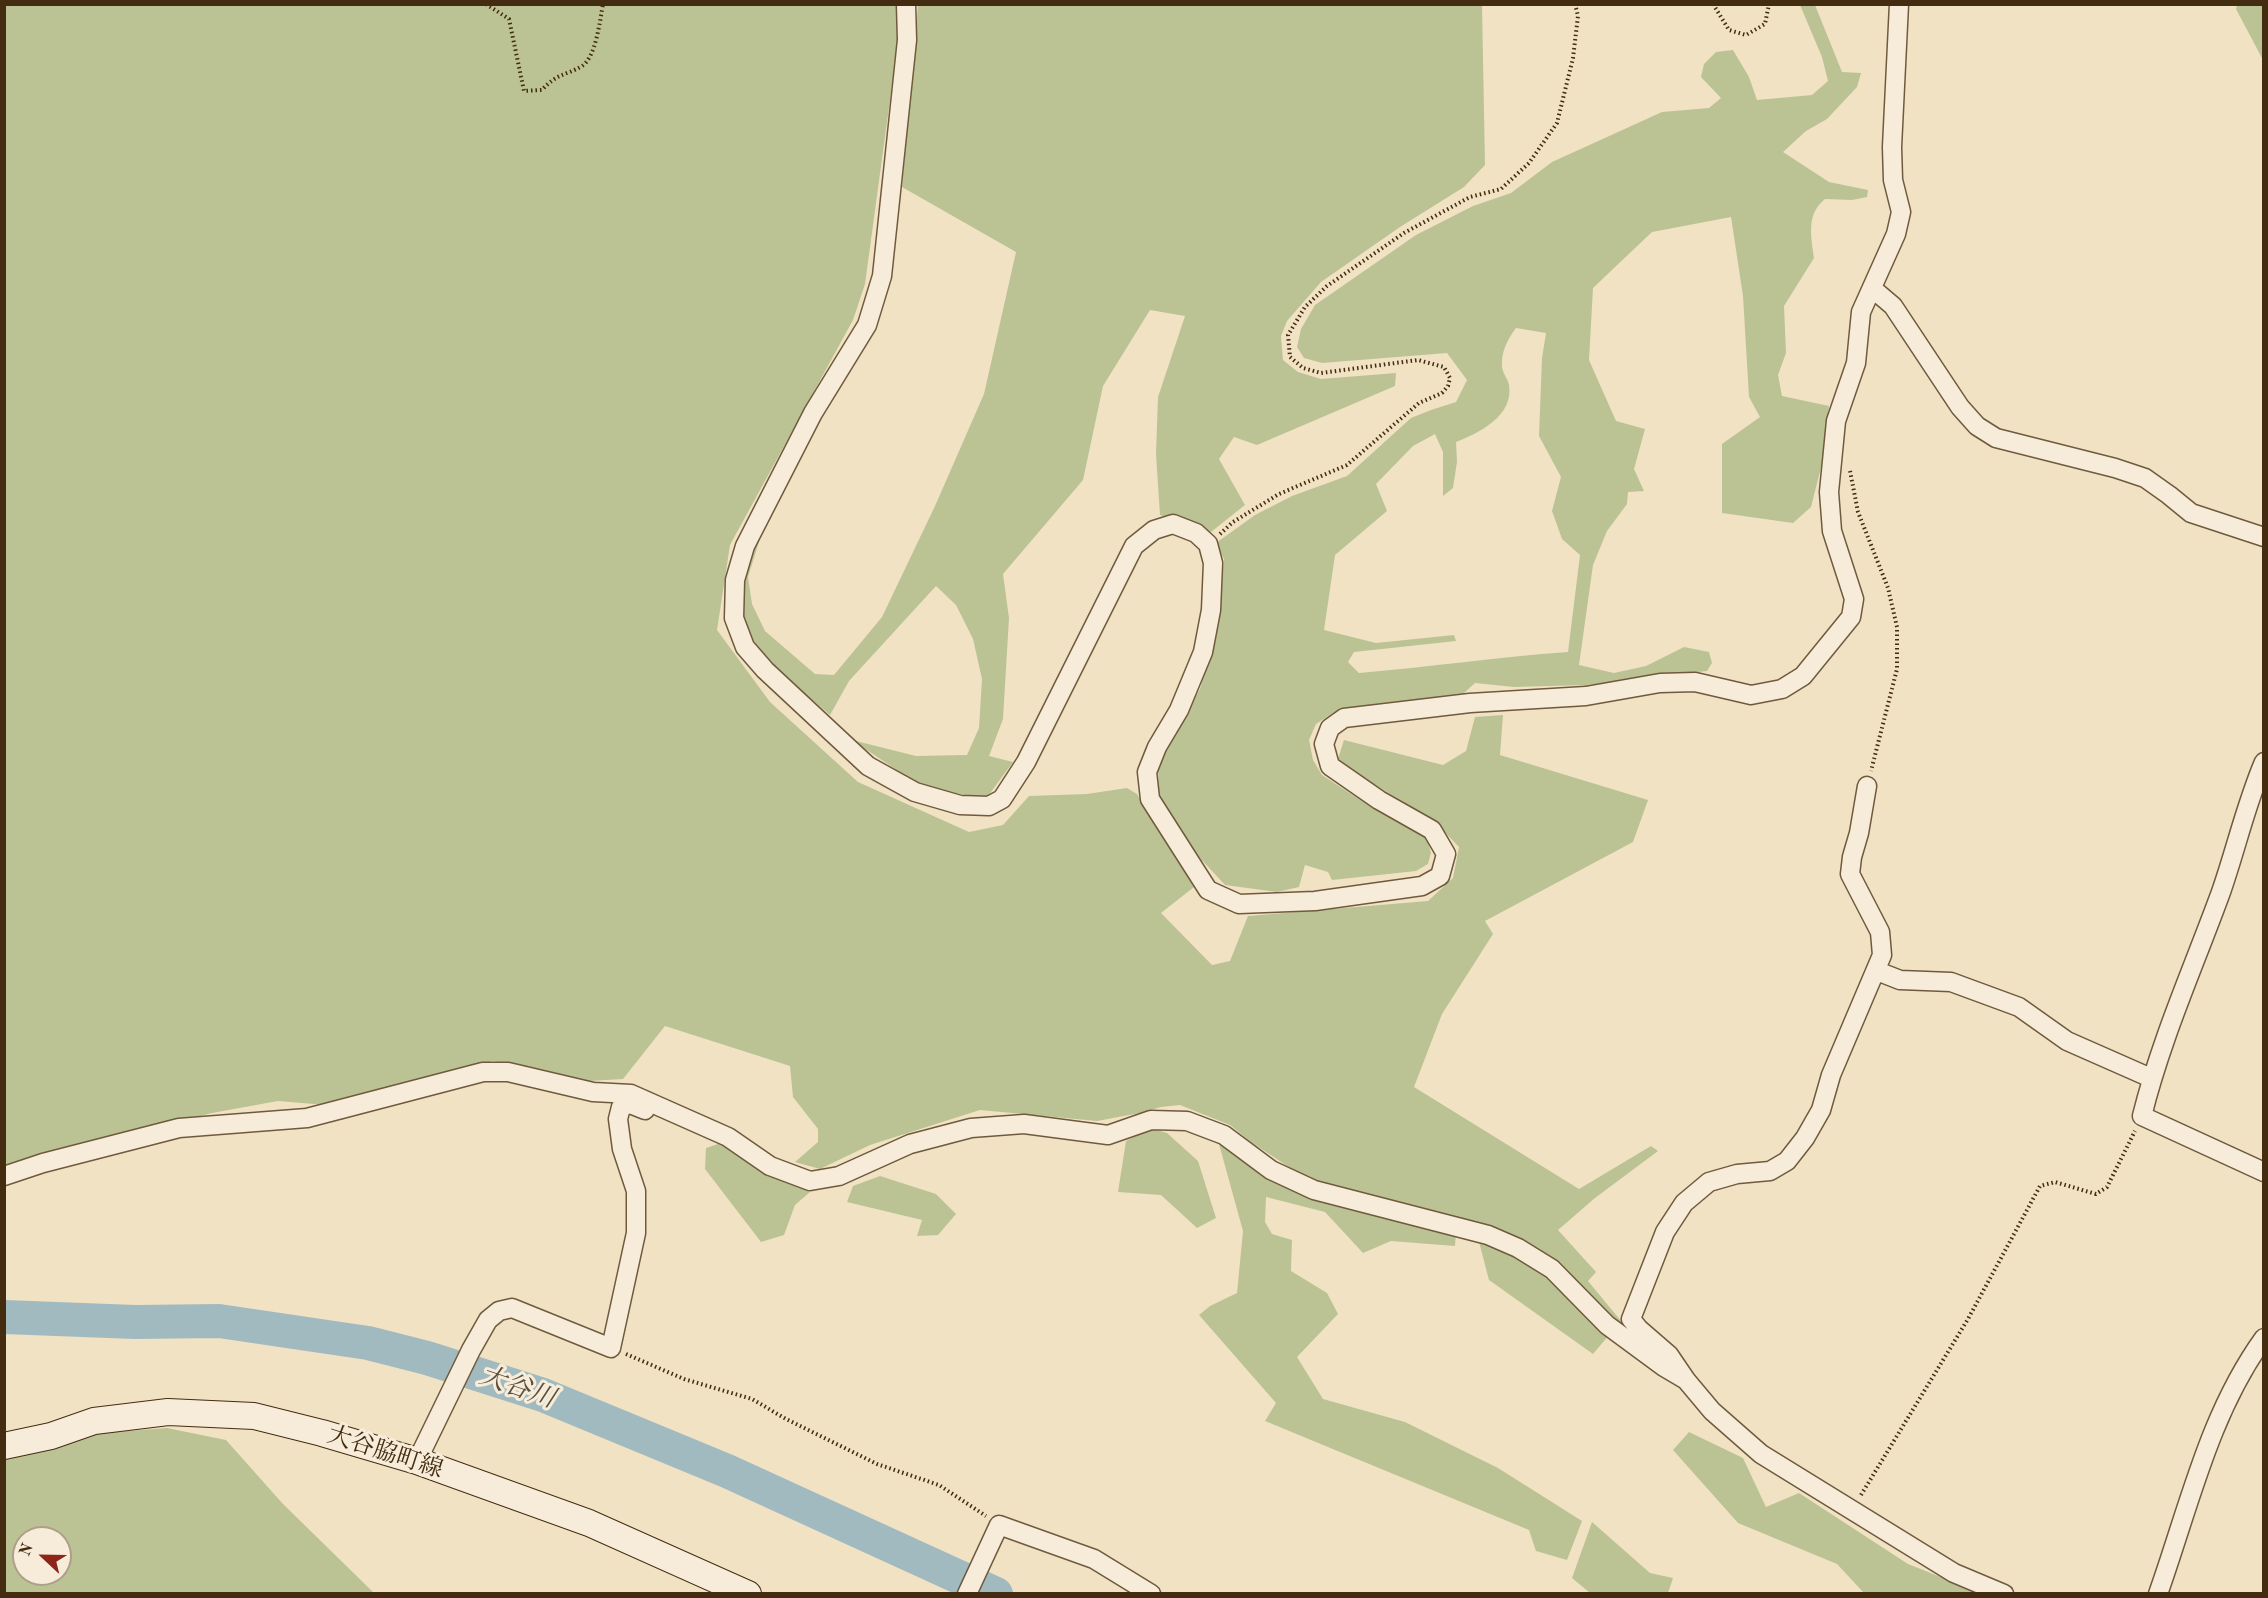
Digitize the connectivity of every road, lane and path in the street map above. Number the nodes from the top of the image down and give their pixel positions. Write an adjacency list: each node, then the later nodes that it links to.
1 (486, 4): 2 (path)
2 (603, 4)
3 (906, 4): 11 (street)
4 (1575, 4): 11 (path)
5 (1713, 4): 6 (path)
6 (1769, 4)
7 (1899, 4): 8 (street)
8 (1873, 289): 9 (street); 10 (street)
9 (1833, 439): 11 (street); 13 (path)
10 (2264, 537)
11 (1208, 544)
12 (2264, 762): 15 (street)
13 (1867, 786): 14 (street)
14 (1877, 971): 15 (street); 22 (street)
15 (2151, 1078): 17 (street)
16 (672, 1111): 19 (street); 21 (street); 22 (street)
17 (2142, 1116): 18 (street); 25 (path)
18 (2264, 1172)
19 (4, 1176)
20 (2264, 1338): 31 (street)
21 (611, 1348): 24 (street); 26 (path)
22 (1686, 1380): 25 (street)
23 (4, 1446): 24 (main road, 大谷脇町線)
24 (417, 1461): 27 (main road, 大谷脇町線)
25 (1851, 1511): 30 (street)
26 (999, 1525): 28 (street); 29 (street)
27 (748, 1593)
28 (967, 1593)
29 (1151, 1593)
30 (2004, 1593)
31 (2158, 1593)

